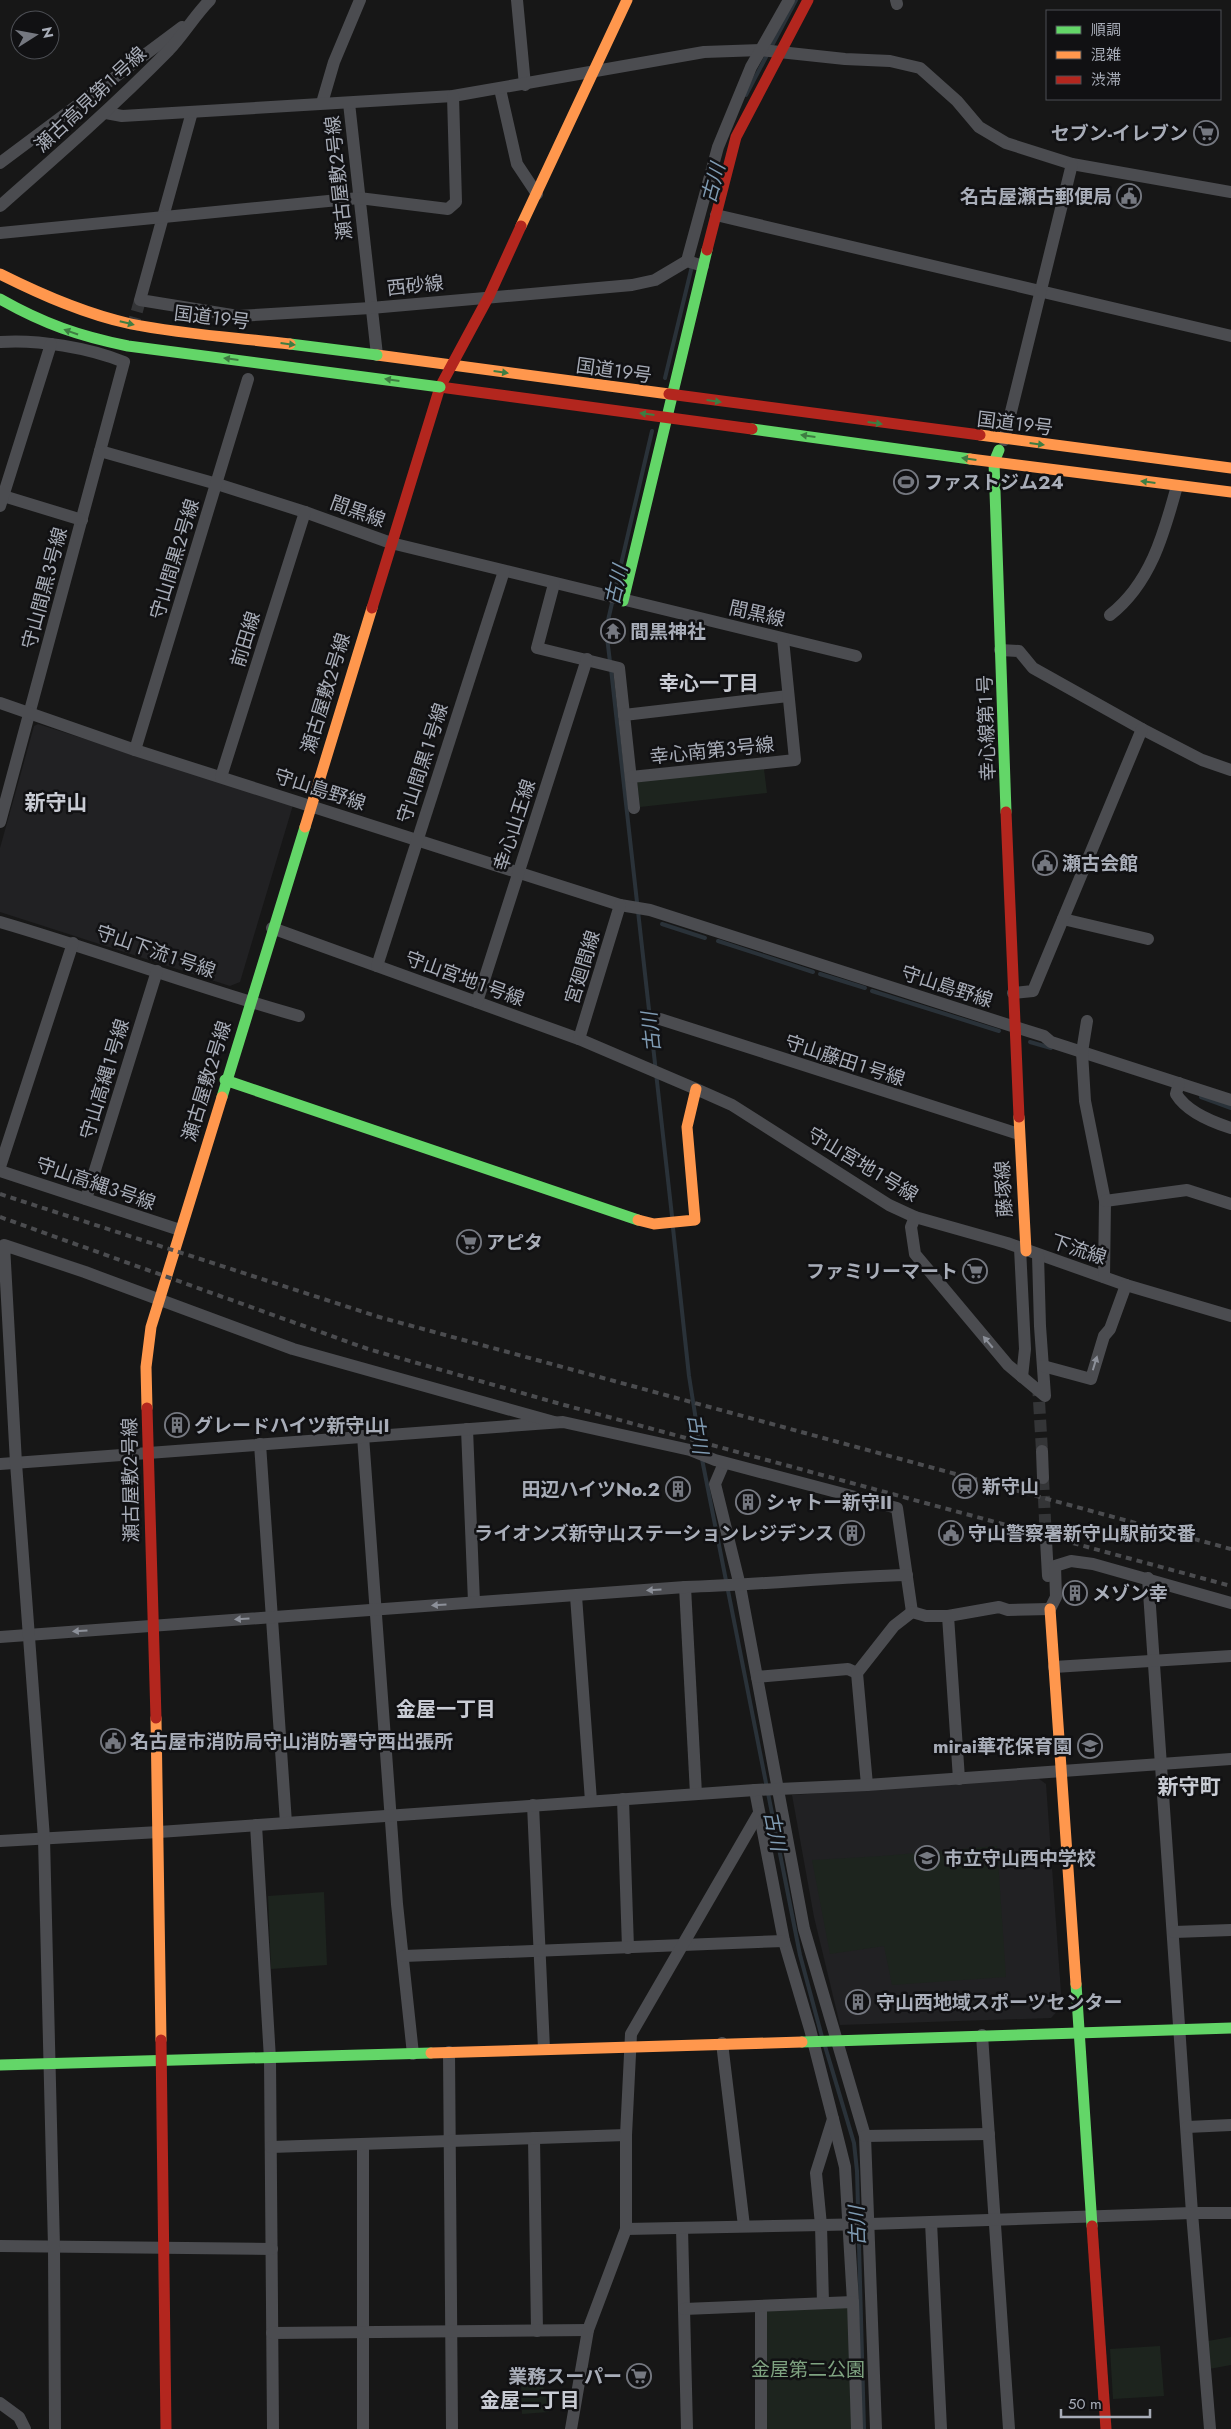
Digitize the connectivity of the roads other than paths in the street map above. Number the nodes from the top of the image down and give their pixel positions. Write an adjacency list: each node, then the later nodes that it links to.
1 (210, 0): 7 (street)
2 (360, 0): 13 (street, 瀬古屋敷２号線)
3 (517, 0): 10 (street)
4 (627, 0): 9 (main road, 瀬古屋敷２号線)
5 (789, 0): 8 (street)
6 (808, 0): 8 (main road)
7 (196, 15): 16 (street, 瀬古高見第１号線); 17 (street)
8 (770, 51): 9 (street); 18 (street); 23 (main road); 26 (street)
9 (591, 73): 10 (street); 20 (main road, 瀬古屋敷２号線)
10 (525, 85): 11 (street)
11 (500, 89): 12 (street); 20 (street)
12 (453, 96): 14 (street); 21 (street)
13 (322, 102): 14 (street, 瀬古屋敷２号線); 15 (street)
14 (349, 102): 21 (street, 瀬古屋敷２号線)
15 (192, 112): 16 (street); 24 (street)
16 (106, 113): 22 (street, 瀬古高見第１号線)
17 (0, 163)
18 (1072, 164): 19 (street); 28 (street)
19 (1231, 192)
20 (537, 194): 29 (main road, 瀬古屋敷２号線)
21 (359, 198): 24 (street); 31 (street, 瀬古屋敷２号線)
22 (0, 206)
23 (716, 214): 26 (main road); 28 (street)
24 (163, 218): 25 (street); 31 (street, 西砂線)
25 (0, 234)
26 (694, 263): 29 (street, 西砂線); 39 (main road)
27 (0, 274): 35 (main road, 国道19号, one-way to 35, bridge)
28 (1041, 291): 32 (street); 41 (street)
29 (489, 296): 31 (street, 西砂線); 36 (main road, 瀬古屋敷２号線)
30 (0, 300): 38 (main road, 国道19号, one-way to 30, bridge)
31 (371, 308): 35 (street, 瀬古屋敷２号線)
32 (1231, 336)
33 (0, 342): 34 (street)
34 (51, 344): 42 (street, 守山間黒３号線); 48 (street)
35 (377, 356): 36 (main road, 国道19号)
36 (453, 365): 38 (main road, 瀬古屋敷２号線); 39 (main road, 国道19号, one-way to 39)
37 (248, 379): 45 (street, 守山間黒２号線)
38 (440, 386): 40 (main road, 国道19号, one-way to 38); 51 (main road, 瀬古屋敷２号線)
39 (672, 396): 40 (main road); 41 (main road, 国道19号, one-way to 41)
40 (667, 416): 43 (main road, 国道19号, one-way to 40); 54 (main road)
41 (1004, 440): 43 (main road); 44 (main road, 国道19号, one-way to 44)
42 (100, 451): 45 (street, 間黒線); 50 (street, 守山間黒３号線)
43 (994, 462): 46 (main road, 国道19号, one-way to 43); 57 (main road, 幸心線第１号)
44 (1231, 468)
45 (217, 484): 49 (street, 間黒線); 65 (street, 守山間黒２号線)
46 (1177, 486): 47 (main road, 国道19号); 55 (street)
47 (1231, 492)
48 (1, 499): 50 (street)
49 (305, 512): 51 (street, 間黒線); 68 (street, 前田線)
50 (82, 520): 62 (street, 守山間黒３号線)
51 (392, 543): 52 (street, 間黒線); 69 (main road, 瀬古屋敷２号線)
52 (504, 571): 53 (street, 間黒線); 72 (street, 守山間黒１号線)
53 (554, 584): 54 (street, 間黒線); 59 (street)
54 (622, 600): 56 (street, 間黒線)
55 (1110, 615)
56 (783, 639): 58 (street, 間黒線); 60 (street, 幸心南第３号線)
57 (1000, 650): 64 (street); 82 (main road, 幸心線第１号)
58 (856, 656)
59 (587, 659): 63 (street); 73 (street, 幸心山王線)
60 (788, 696): 63 (street); 67 (street, 幸心南第３号線)
61 (0, 703): 62 (street, 守山島野線)
62 (30, 712): 65 (street, 守山島野線); 71 (street, 守山間黒３号線)
63 (624, 715): 67 (street)
64 (1142, 729): 66 (street); 75 (street)
65 (135, 750): 68 (street, 守山島野線)
66 (1231, 770)
67 (631, 777): 70 (street)
68 (221, 778): 69 (street, 守山島野線)
69 (310, 805): 72 (street, 守山島野線); 77 (main road, 瀬古屋敷２号線)
70 (634, 808)
71 (0, 822)
72 (417, 840): 73 (street, 守山島野線); 80 (street, 守山間黒１号線)
73 (519, 872): 74 (street, 守山島野線); 84 (street, 幸心山王線)
74 (625, 906): 88 (street, 守山島野線); 89 (street, 宮廻間線)
75 (1064, 919): 78 (street); 82 (street)
76 (0, 922): 79 (street, 守山下流１号線)
77 (272, 928): 80 (street, 守山宮地１号線); 83 (main road, 瀬古屋敷２号線)
78 (1148, 939)
79 (73, 943): 81 (street, 守山下流１号線); 97 (street)
80 (377, 966): 84 (street, 守山宮地１号線)
81 (157, 971): 83 (street, 守山下流１号線); 98 (street, 守山高縄１号線)
82 (1013, 993): 88 (main road, 藤塚線)
83 (249, 1002): 85 (street, 守山下流１号線); 91 (main road, 瀬古屋敷２号線)
84 (477, 1002): 89 (street, 守山宮地１号線)
85 (299, 1016)
86 (660, 1019): 96 (street, 守山藤田１号線)
87 (1087, 1021): 90 (street)
88 (1015, 1027): 90 (street, 守山島野線); 96 (main road, 藤塚線)
89 (579, 1039): 93 (street, 守山宮地１号線)
90 (1082, 1052): 92 (street, 守山島野線); 99 (street)
91 (225, 1080): 93 (main road); 102 (main road, 瀬古屋敷２号線)
92 (1179, 1083): 94 (street, 守山島野線); 95 (street)
93 (696, 1089): 101 (street, 守山宮地１号線)
94 (1231, 1100)
95 (1231, 1128)
96 (1019, 1134): 103 (main road, 藤塚線)
97 (0, 1169): 98 (street, 守山高縄３号線)
98 (86, 1198): 102 (street, 守山高縄３号線)
99 (1106, 1201): 100 (street); 104 (street)
100 (1231, 1204)
101 (915, 1218): 103 (street, 下流線); 109 (street, 守山宮地１号線, one-way to 101)
102 (180, 1230): 106 (main road, 瀬古屋敷２号線)
103 (1028, 1251): 104 (street, 下流線); 108 (street); 109 (street); 110 (street, 藤塚線)
104 (1104, 1277): 105 (street, 下流線)
105 (1126, 1285): 107 (street, 下流線); 108 (street, one-way to 105)
106 (159, 1300): 111 (street); 116 (main road, 瀬古屋敷２号線); 118 (street)
107 (1231, 1316)
108 (1043, 1366): 109 (street, 守山宮地１号線)
109 (1022, 1377)
110 (1038, 1384)
111 (554, 1422): 112 (street); 117 (street)
112 (467, 1429): 113 (street); 127 (street)
113 (363, 1436): 114 (street); 129 (street)
114 (260, 1444): 116 (street); 133 (street)
115 (1042, 1451): 120 (street)
116 (148, 1452): 118 (street); 134 (main road, 瀬古屋敷２号線)
117 (719, 1461): 122 (street); 124 (street)
118 (16, 1463): 119 (street); 135 (street)
119 (0, 1464)
120 (1043, 1478)
121 (1046, 1540): 130 (street)
122 (907, 1575): 124 (street); 131 (street)
123 (1148, 1578): 128 (street); 130 (street); 138 (street)
124 (740, 1586): 125 (street); 141 (street)
125 (685, 1587): 126 (street, one-way to 126); 149 (street)
126 (576, 1596): 127 (street); 151 (street)
127 (474, 1602): 129 (street, one-way to 129)
128 (1231, 1603)
129 (376, 1609): 133 (street); 154 (street)
130 (1050, 1609): 132 (street); 139 (main road)
131 (912, 1612): 132 (street); 140 (street)
132 (948, 1616): 145 (street)
133 (272, 1617): 134 (street, one-way to 134); 155 (street)
134 (153, 1625): 135 (street, one-way to 135); 157 (main road, 瀬古屋敷２号線)
135 (28, 1635): 136 (street); 158 (street)
136 (0, 1636)
137 (1231, 1656): 138 (street)
138 (1155, 1662): 139 (street); 143 (street)
139 (1054, 1667): 144 (main road)
140 (857, 1673): 141 (street); 146 (street)
141 (757, 1677): 147 (street)
142 (1231, 1759): 143 (street)
143 (1162, 1765): 144 (street); 161 (street)
144 (1062, 1771): 145 (street); 169 (main road)
145 (959, 1779): 146 (street)
146 (867, 1785): 147 (street)
147 (780, 1789): 148 (street); 171 (street)
148 (755, 1790): 149 (street); 153 (street)
149 (696, 1794): 150 (street)
150 (623, 1799): 151 (street); 164 (street)
151 (591, 1801): 152 (street)
152 (533, 1806): 154 (street); 165 (street)
153 (759, 1813): 162 (street); 163 (street)
154 (391, 1816): 155 (street); 166 (street)
155 (286, 1823): 156 (street)
156 (256, 1825): 157 (street); 178 (street)
157 (159, 1832): 158 (street); 179 (main road, 瀬古屋敷２号線)
158 (44, 1838): 159 (street); 180 (street)
159 (0, 1841)
160 (1231, 1930): 161 (street)
161 (1174, 1932): 168 (street)
162 (784, 1942): 163 (street); 172 (street)
163 (684, 1945): 164 (street); 174 (street)
164 (628, 1948): 165 (street)
165 (540, 1952): 166 (street); 175 (street)
166 (404, 1956): 177 (street)
167 (1231, 2028): 168 (main road)
168 (1181, 2029): 169 (main road); 184 (street)
169 (1079, 2032): 170 (main road); 194 (main road)
170 (982, 2035): 171 (main road); 185 (street)
171 (834, 2039): 172 (main road); 187 (street)
172 (815, 2040): 173 (main road); 182 (street)
173 (722, 2043): 174 (main road); 200 (street)
174 (629, 2046): 175 (main road); 186 (street)
175 (544, 2049): 176 (main road)
176 (449, 2052): 177 (main road); 189 (street)
177 (413, 2054): 178 (main road)
178 (270, 2059): 179 (main road); 191 (street)
179 (160, 2062): 180 (main road); 205 (main road, 瀬古屋敷２号線)
180 (49, 2063): 181 (main road); 204 (street)
181 (0, 2065)
182 (833, 2119): 198 (street); 199 (street)
183 (1231, 2125): 184 (street)
184 (1187, 2127): 192 (street)
185 (989, 2134): 187 (street); 195 (street)
186 (626, 2135): 188 (street); 201 (street)
187 (866, 2136): 197 (street)
188 (534, 2138): 189 (street); 211 (street)
189 (450, 2141): 190 (street); 214 (street)
190 (363, 2144): 191 (street); 213 (street)
191 (271, 2147): 206 (street)
192 (1192, 2212): 193 (street); 194 (street); 231 (street)
193 (1231, 2213)
194 (1093, 2216): 195 (street); 230 (main road)
195 (996, 2220): 196 (street); 229 (street)
196 (931, 2222): 197 (street); 228 (street)
197 (870, 2224): 199 (street); 227 (street)
198 (821, 2225): 199 (street); 200 (street); 208 (street)
199 (848, 2225): 207 (street)
200 (744, 2226): 202 (street)
201 (626, 2228): 202 (street); 212 (street)
202 (682, 2228): 210 (street)
203 (0, 2246): 204 (street)
204 (54, 2246): 205 (street); 218 (street)
205 (163, 2248): 206 (street); 219 (main road, 瀬古屋敷２号線)
206 (272, 2249): 215 (street)
207 (852, 2302): 208 (street); 226 (street)
208 (823, 2303): 209 (street)
209 (760, 2307): 210 (street); 225 (street)
210 (684, 2309): 224 (street)
211 (537, 2330): 212 (street); 214 (street)
212 (588, 2330): 223 (street)
213 (363, 2332): 214 (street); 215 (street); 221 (street)
214 (451, 2332): 222 (street)
215 (272, 2333): 220 (street)
216 (0, 2403): 217 (street)
217 (25, 2429)
218 (55, 2429)
219 (166, 2429)
220 (272, 2429)
221 (363, 2429)
222 (452, 2429)
223 (571, 2429)
224 (687, 2429)
225 (762, 2429)
226 (857, 2429)
227 (876, 2429)
228 (942, 2429)
229 (1009, 2429)
230 (1106, 2429)
231 (1210, 2429)

